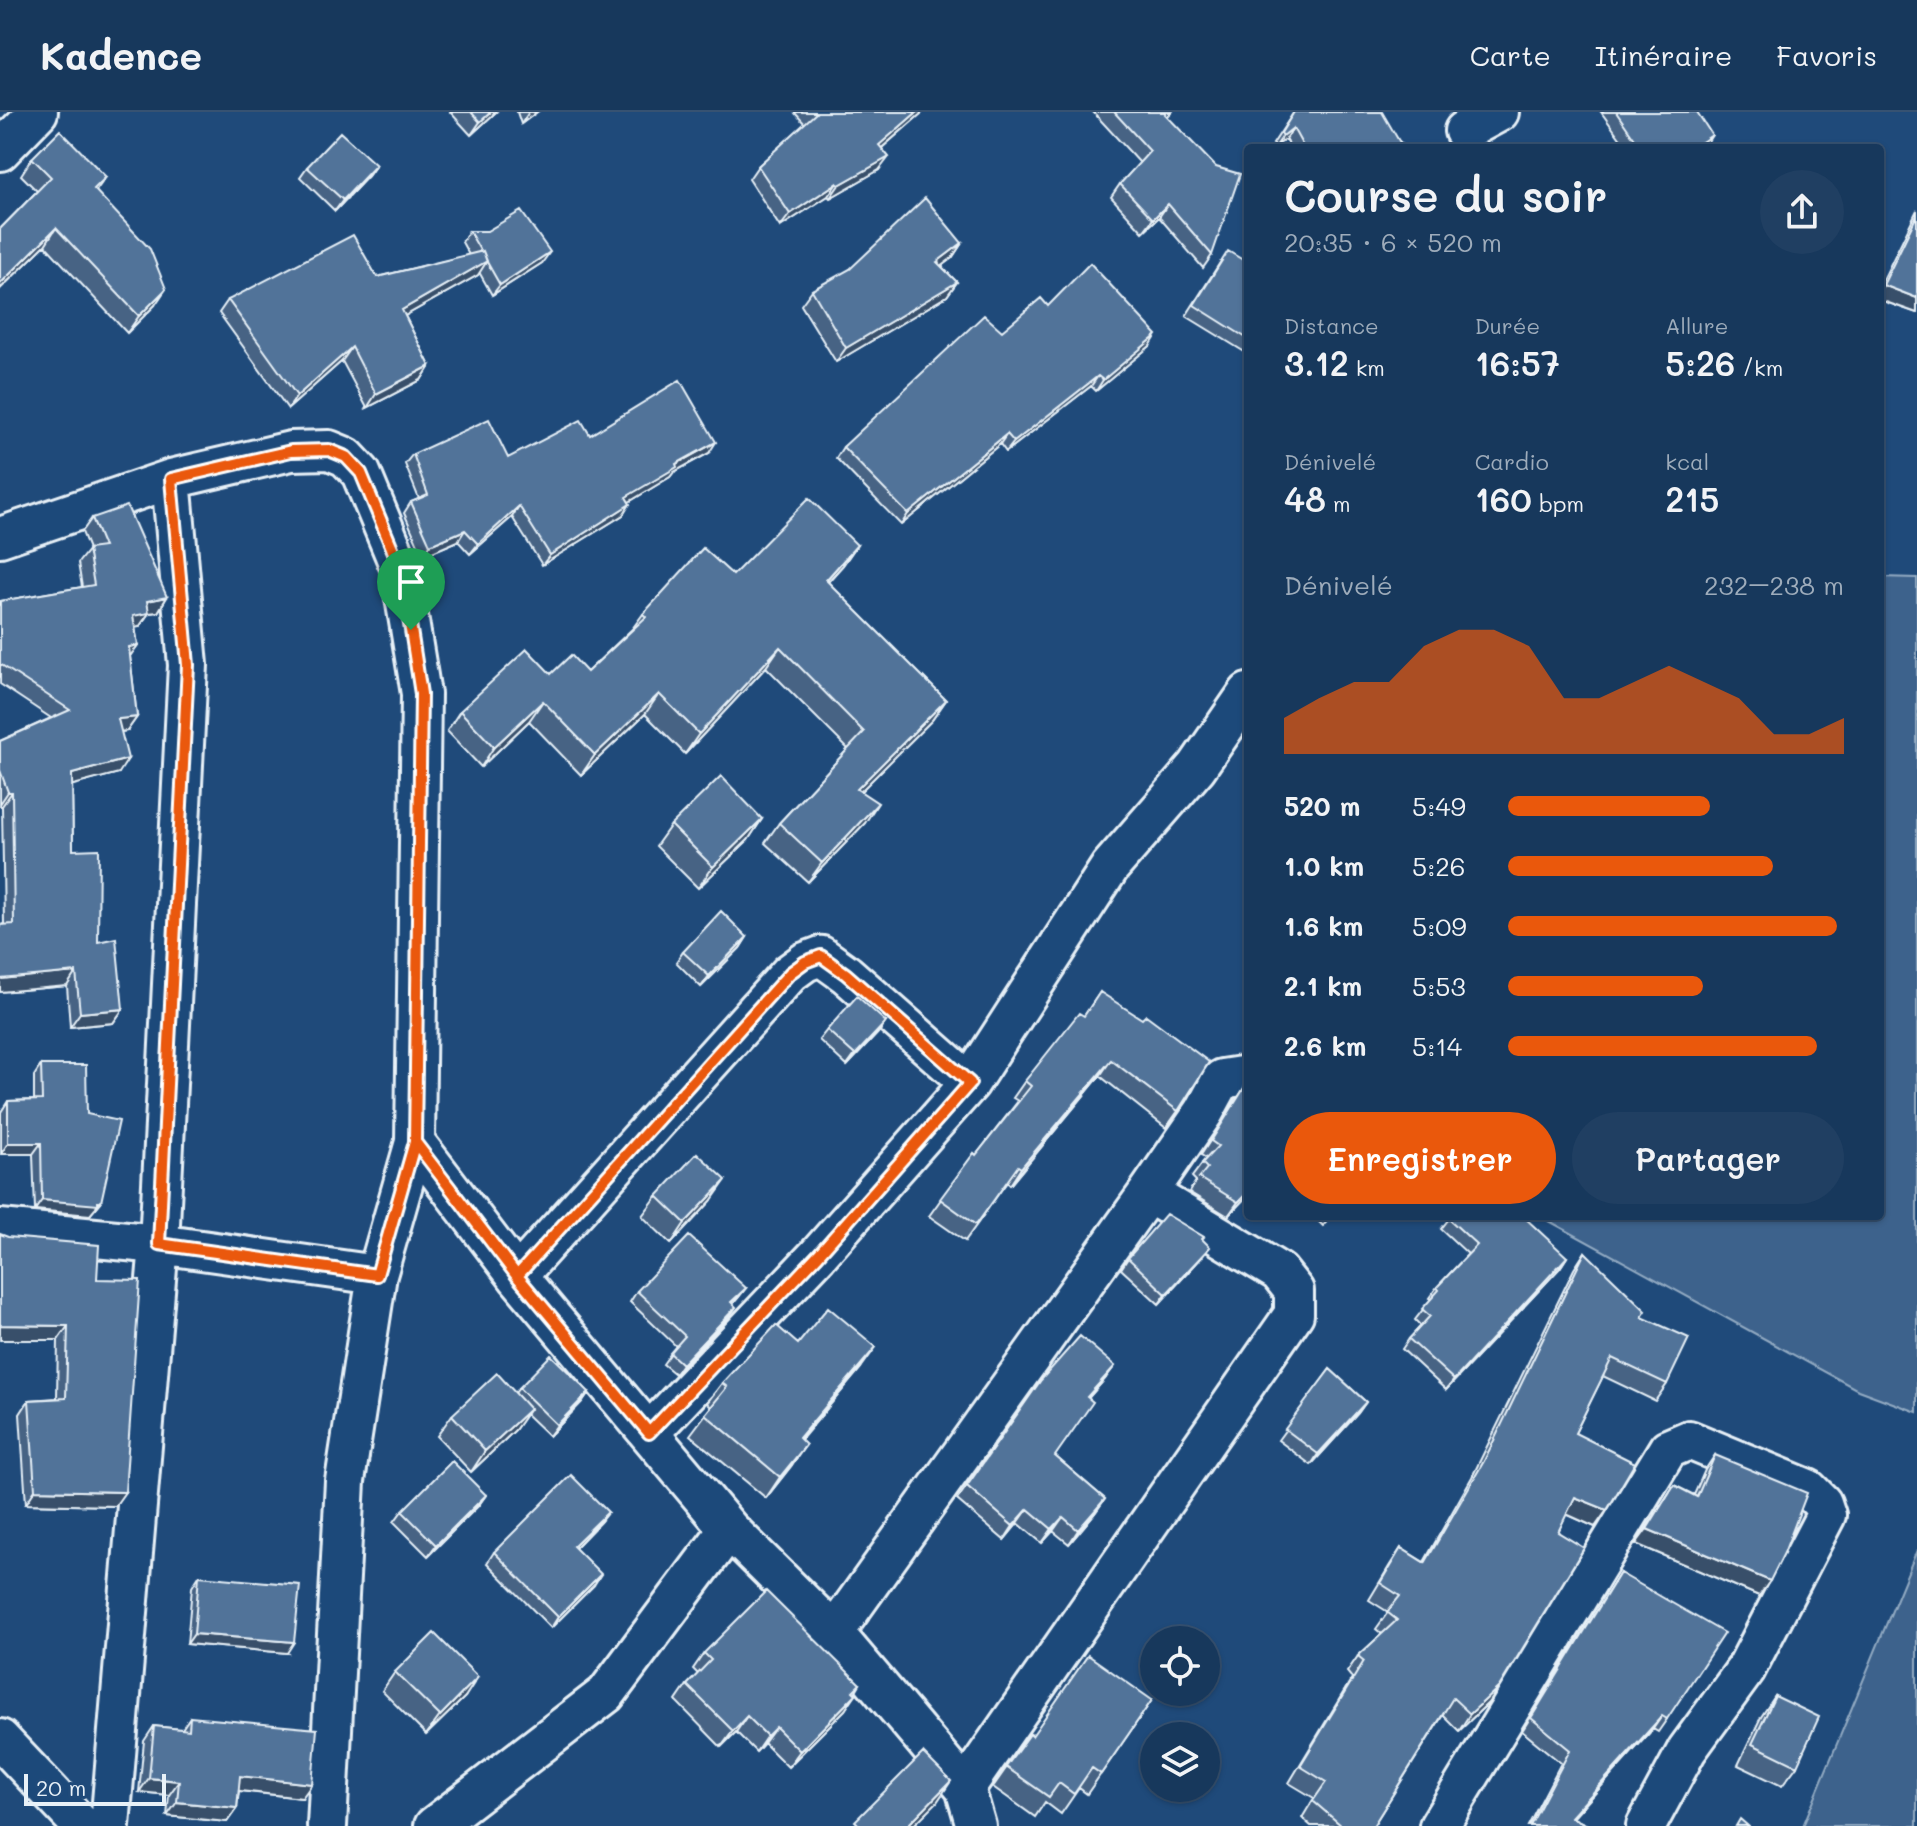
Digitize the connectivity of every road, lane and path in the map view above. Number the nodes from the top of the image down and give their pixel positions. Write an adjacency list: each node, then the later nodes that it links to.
1 (38, 112): 4 (street)
2 (1499, 112): 3 (street)
3 (1463, 130)
4 (0, 151)
5 (171, 479): 6 (street); 10 (street); 13 (street)
6 (0, 537)
7 (1244, 699): 9 (street)
8 (1244, 1076): 11 (street)
9 (970, 1083): 15 (street); 16 (street)
10 (415, 1142): 14 (street); 15 (street)
11 (1148, 1193): 18 (street); 20 (street)
12 (0, 1229): 13 (street)
13 (159, 1244): 14 (street); 22 (street)
14 (377, 1275): 23 (street)
15 (517, 1276): 16 (street)
16 (649, 1433): 17 (street)
17 (729, 1529): 18 (street); 24 (street)
18 (834, 1633): 20 (street)
19 (0, 1739): 21 (street)
20 (965, 1788): 25 (street)
21 (82, 1826)
22 (110, 1826)
23 (327, 1826)
24 (434, 1826)
25 (976, 1826)
26 (1439, 1826): 27 (street)
27 (1646, 1826)

